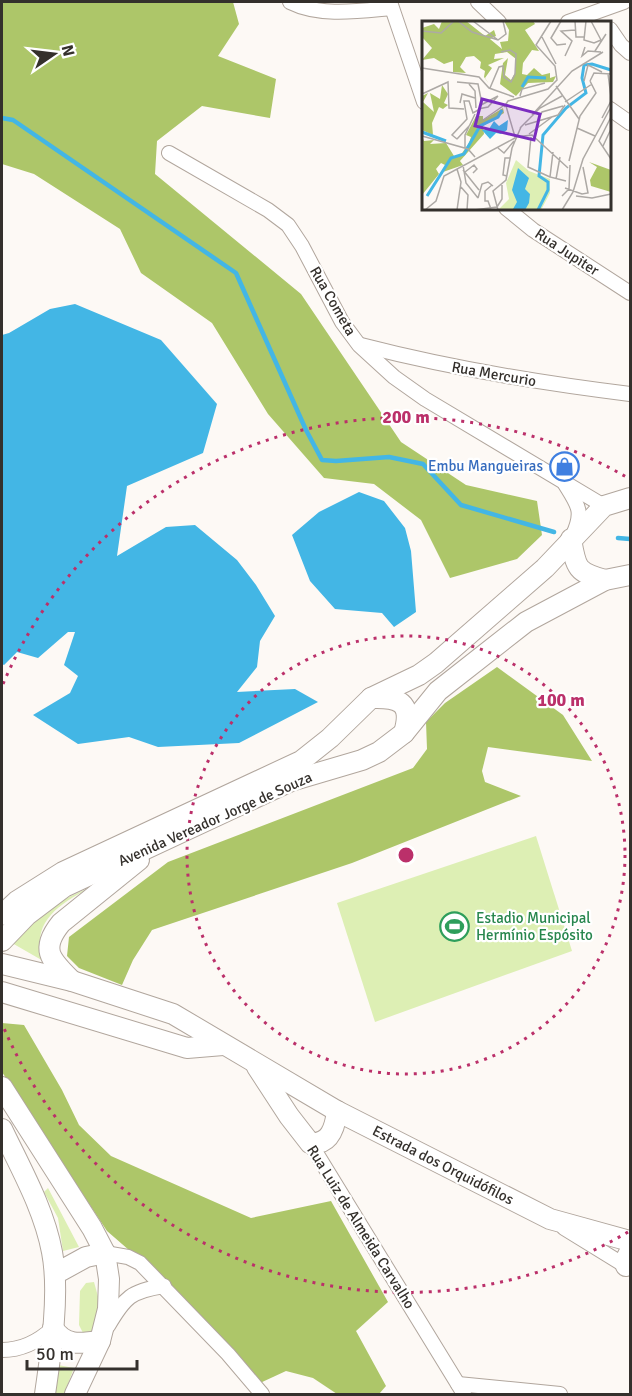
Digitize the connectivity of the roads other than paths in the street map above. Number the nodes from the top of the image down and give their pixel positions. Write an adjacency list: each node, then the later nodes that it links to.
1 (290, 2): 4 (street)
2 (478, 2): 6 (street)
3 (624, 2): 5 (street)
4 (391, 5): 10 (street)
5 (601, 16): 7 (street)
6 (498, 21)
7 (574, 21)
8 (611, 32): 9 (street)
9 (630, 53)
10 (422, 99)
11 (611, 109): 12 (street)
12 (630, 123)
13 (169, 153): 16 (street, Rua Cometa)
14 (508, 210): 15 (street, Rua Jupiter)
15 (630, 293)
16 (359, 345): 17 (street, Rua Mercurio); 18 (street, Rua Cometa)
17 (630, 394)
18 (564, 482): 20 (street, Rua Cometa); 21 (street)
19 (630, 498): 20 (main road)
20 (604, 506): 21 (main road)
21 (571, 539): 23 (main road); 24 (main road, Avenida Vereador Jorge de Souza)
22 (630, 575): 23 (main road)
23 (605, 580): 25 (main road, Avenida Vereador Jorge de Souza)
24 (371, 698): 25 (main road); 27 (main road, Avenida Vereador Jorge de Souza)
25 (404, 733): 26 (main road, Avenida Vereador Jorge de Souza)
26 (159, 843): 28 (main road, Avenida Vereador Jorge de Souza); 30 (main road)
27 (2, 915)
28 (2, 941)
29 (2, 964): 30 (main road)
30 (72, 981): 32 (main road)
31 (2, 992): 34 (main road)
32 (173, 1014): 33 (main road); 34 (main road)
33 (224, 1045): 34 (main road); 35 (main road)
34 (187, 1048)
35 (254, 1063): 37 (main road); 39 (main road, Rua Luiz de Almeida Carvalho)
36 (2, 1087): 44 (main road)
37 (315, 1099): 38 (main road); 39 (main road)
38 (337, 1112): 41 (main road); 42 (main road, Estrada dos Orquidófilos)
39 (289, 1116): 41 (main road, Rua Luiz de Almeida Carvalho)
40 (2, 1129): 46 (main road)
41 (310, 1143): 51 (street, Rua Luiz de Almeida Carvalho)
42 (550, 1219): 43 (main road, Estrada dos Orquidófilos); 45 (street)
43 (630, 1241)
44 (105, 1253): 46 (main road); 47 (street); 49 (main road)
45 (629, 1262)
46 (55, 1274): 48 (main road)
47 (164, 1286): 49 (street); 54 (street)
48 (52, 1328): 49 (main road); 50 (street); 52 (main road)
49 (100, 1341): 53 (main road)
50 (2, 1350)
51 (461, 1389): 55 (street)
52 (45, 1395)
53 (75, 1395)
54 (262, 1395)
55 (560, 1395)

